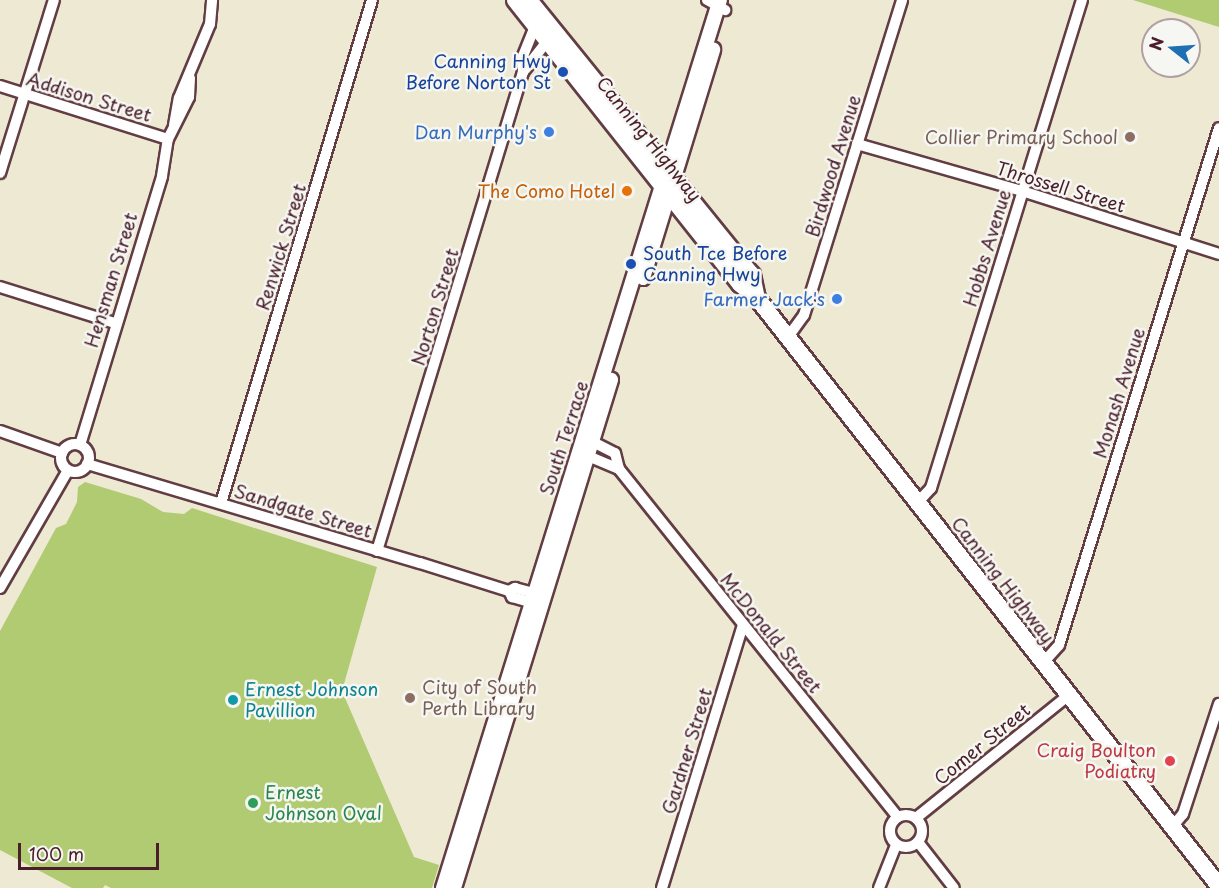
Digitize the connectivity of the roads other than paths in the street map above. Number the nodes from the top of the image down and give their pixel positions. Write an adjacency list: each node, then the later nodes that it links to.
1 (54, 0): 13 (street)
2 (212, 0): 15 (street, Hensman Street)
3 (372, 0): 34 (street, Renwick Street)
4 (514, 0): 9 (highway, Canning Highway)
5 (529, 0): 18 (highway, Canning Highway)
6 (902, 0): 16 (street, Birdwood Avenue)
7 (1082, 0): 19 (street, Hobbs Avenue)
8 (720, 4): 18 (main road, South Terrace)
9 (535, 26): 10 (highway, Canning Highway); 11 (street, Norton Street)
10 (547, 41): 11 (street, Norton Street); 18 (highway, Canning Highway)
11 (523, 72): 35 (street, Norton Street)
12 (0, 86): 13 (street, Addison Street)
13 (25, 94): 15 (street, Addison Street); 17 (street)
14 (1219, 128): 20 (street, Monash Avenue)
15 (168, 139): 23 (street, Hensman Street)
16 (857, 144): 19 (street, Throssell Street); 24 (street, Birdwood Avenue)
17 (0, 173)
18 (668, 182): 24 (highway, Canning Highway); 26 (main road, South Terrace)
19 (1022, 191): 20 (street, Throssell Street); 33 (street, Hobbs Avenue)
20 (1183, 243): 21 (street, Throssell Street); 39 (street, Monash Avenue)
21 (1219, 254)
22 (0, 287): 23 (street)
23 (115, 323): 27 (street, Hensman Street)
24 (788, 337): 33 (highway, Canning Highway)
25 (0, 431): 28 (street)
26 (587, 439): 29 (main road, South Terrace); 31 (street, McDonald Street)
27 (80, 445): 28 (street); 30 (street)
28 (62, 453): 32 (street)
29 (583, 454): 31 (street, McDonald Street); 37 (main road, South Terrace)
30 (87, 464): 32 (street); 34 (street, Sandgate Street)
31 (620, 469): 38 (street, McDonald Street)
32 (68, 470): 36 (street)
33 (918, 502): 39 (highway, Canning Highway)
34 (220, 503): 35 (street, Sandgate Street)
35 (378, 551): 37 (street, Sandgate Street)
36 (0, 588)
37 (537, 599): 48 (main road, South Terrace); 49 (main road, South Terrace)
38 (743, 625): 42 (street, McDonald Street); 50 (street, Gardner Street)
39 (1043, 663): 40 (highway, Canning Highway)
40 (1068, 695): 43 (street, Comer Street); 44 (highway, Canning Highway)
41 (1219, 704): 44 (street)
42 (898, 817): 43 (street); 46 (street)
43 (916, 818): 45 (street)
44 (1172, 827): 47 (highway, Canning Highway)
45 (918, 842): 46 (street); 52 (street)
46 (896, 844): 51 (street)
47 (1219, 886)
48 (443, 888)
49 (454, 888)
50 (662, 888)
51 (879, 888)
52 (954, 888)

